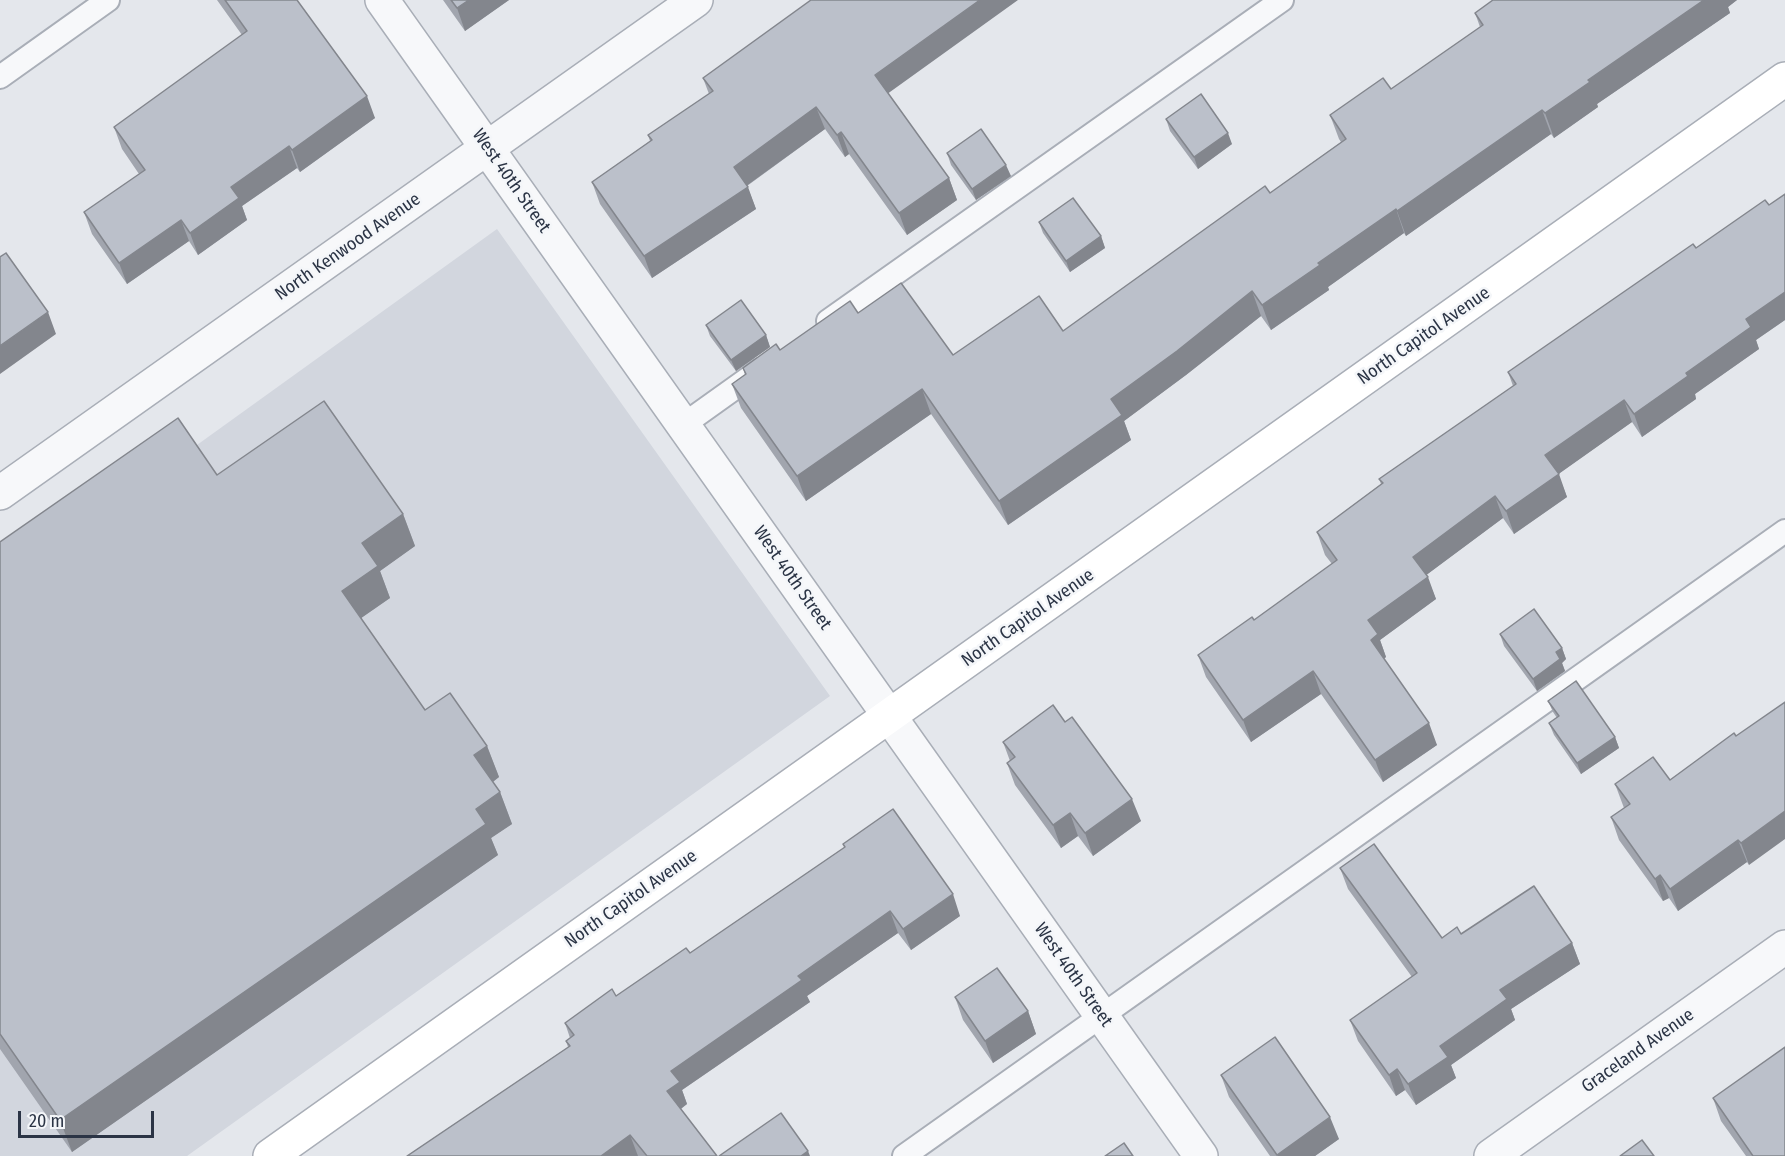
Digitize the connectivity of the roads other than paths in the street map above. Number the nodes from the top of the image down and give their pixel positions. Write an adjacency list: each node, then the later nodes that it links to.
1 (108, 0): 5 (lane)
2 (382, 0): 7 (street, West 40th Street)
3 (696, 0): 7 (street, North Kenwood Avenue)
4 (1282, 0): 8 (lane)
5 (0, 77)
6 (1785, 79): 13 (main road, North Capitol Avenue)
7 (487, 148): 10 (street, West 40th Street); 11 (street, North Kenwood Avenue)
8 (815, 330)
9 (777, 358): 10 (lane)
10 (683, 425): 13 (street, West 40th Street)
11 (0, 494)
12 (1785, 531): 15 (lane)
13 (889, 716): 15 (street, West 40th Street); 16 (main road, North Capitol Avenue)
14 (1785, 947): 19 (street, Graceland Avenue)
15 (1102, 1016): 17 (lane); 18 (street, West 40th Street)
16 (270, 1156)
17 (904, 1156)
18 (1201, 1156)
19 (1491, 1156)

